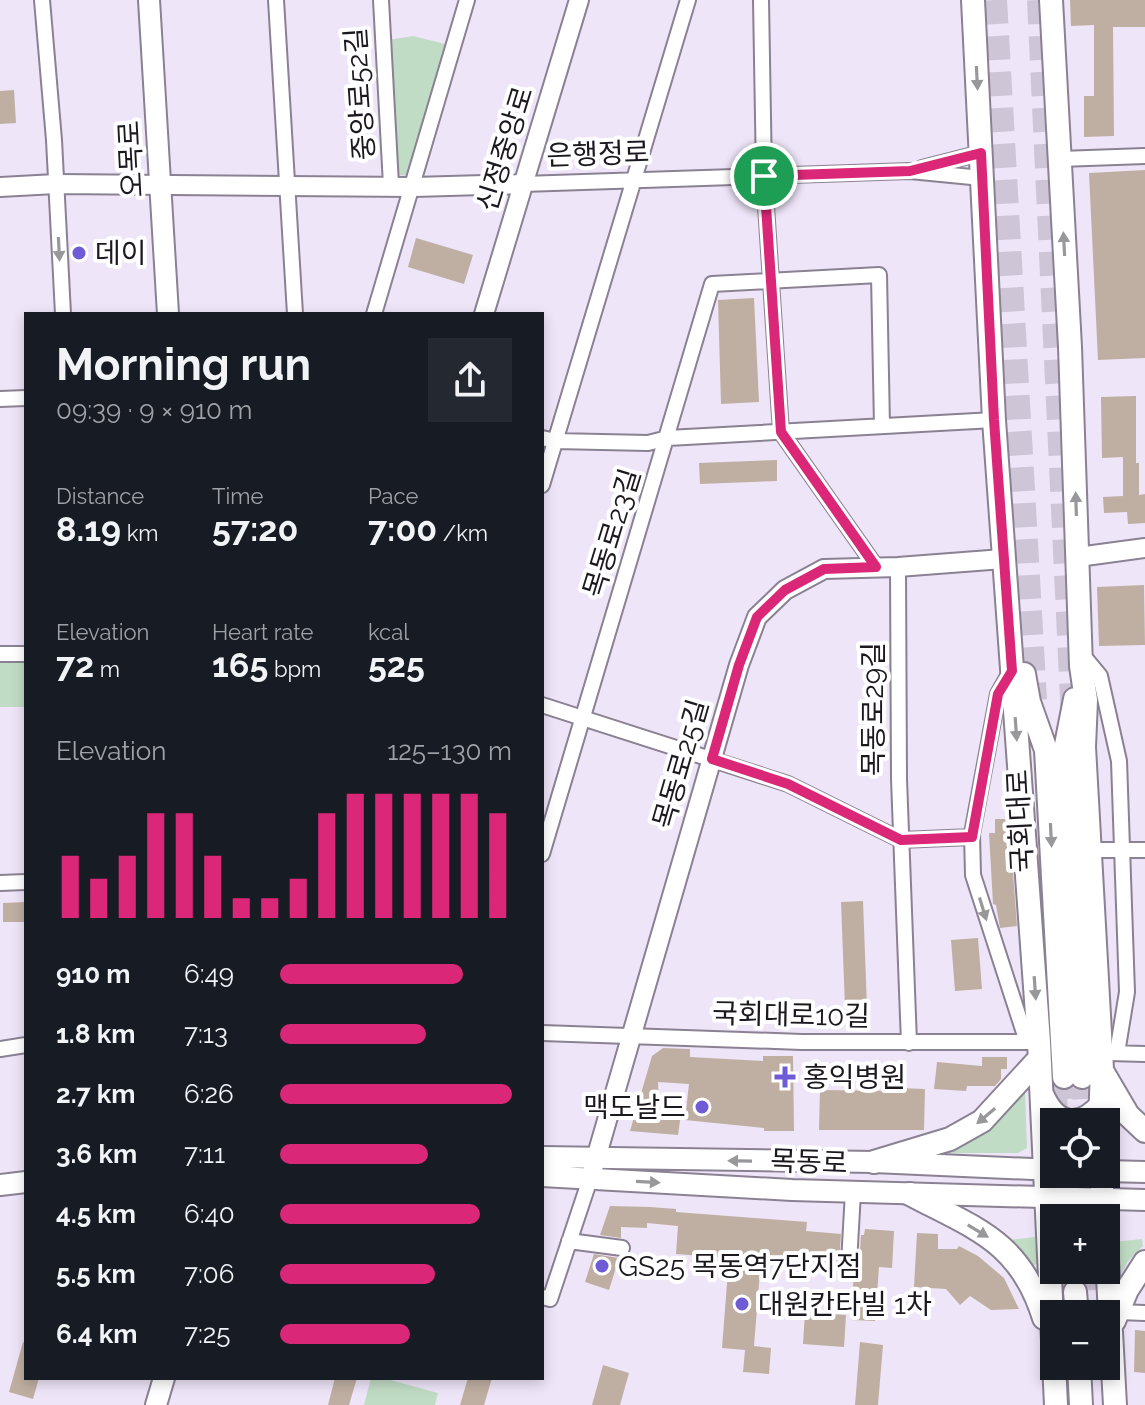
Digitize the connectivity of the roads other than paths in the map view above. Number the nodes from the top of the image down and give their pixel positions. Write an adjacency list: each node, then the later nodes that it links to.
1 (42, 0): 18 (street)
2 (149, 0): 22 (main road, 오목로)
3 (276, 0): 20 (street)
4 (381, 0): 21 (street, 중앙로52길)
5 (467, 0): 24 (street)
6 (579, 0): 19 (street, 신정중앙로)
7 (688, 0): 17 (street)
8 (761, 0): 15 (street)
9 (973, 0): 11 (main road, one-way to 11)
10 (1051, 0): 13 (main road)
11 (981, 153): 14 (street, 은행정로); 16 (main road)
12 (1145, 156): 13 (street)
13 (1060, 159): 40 (main road, one-way to 13)
14 (910, 171): 15 (street, 은행정로); 16 (street, 은행정로)
15 (764, 176): 17 (street, 은행정로); 25 (street)
16 (982, 178): 33 (main road)
17 (634, 181): 19 (street, 은행정로); 37 (street)
18 (56, 184): 22 (street, 은행정로); 23 (street, 은행정로); 26 (street, one-way to 26)
19 (523, 184): 24 (street, 은행정로); 30 (street, 신정중앙로)
20 (287, 185): 21 (street, 은행정로); 22 (street, 은행정로); 28 (street)
21 (391, 185): 24 (street, 은행정로)
22 (161, 186): 27 (main road, 오목로)
23 (0, 187)
24 (414, 187): 29 (street)
25 (773, 281): 34 (street); 35 (street); 36 (street, 목동로23길)
26 (63, 312)
27 (168, 312)
28 (295, 312)
29 (375, 312)
30 (485, 312)
31 (24, 398): 32 (street)
32 (0, 399)
33 (994, 420): 34 (street); 41 (main road)
34 (882, 426): 35 (street)
35 (781, 432): 36 (street); 42 (street)
36 (668, 438): 37 (street); 49 (street, 목동로23길)
37 (549, 439): 38 (street)
38 (544, 472)
39 (1145, 548): 40 (street)
40 (1078, 557): 46 (main road)
41 (1003, 563): 43 (street, 목동로25길); 47 (main road); 66 (main road, 국회대로, one-way to 66)
42 (876, 567): 43 (street, 목동로25길); 50 (street, 목동로25길)
43 (898, 567): 52 (street, 목동로29길)
44 (0, 654): 45 (street)
45 (24, 654)
46 (1081, 660): 54 (main road); 55 (street); 66 (main road, 국회대로)
47 (1012, 671): 51 (street); 63 (main road, one-way to 63)
48 (544, 706): 49 (street)
49 (581, 719): 50 (street); 53 (street, 목동로23길)
50 (712, 759): 52 (street); 60 (street, 목동로25길)
51 (972, 837): 52 (street); 63 (street, one-way to 63)
52 (901, 840): 61 (street, 목동로29길)
53 (544, 847)
54 (1091, 850): 55 (street); 66 (main road)
55 (1123, 850): 56 (street); 66 (street)
56 (1145, 850)
57 (24, 882): 58 (street)
58 (0, 883)
59 (544, 1033): 60 (street, 국회대로10길)
60 (631, 1038): 61 (street, 국회대로10길); 74 (street, 목동로25길)
61 (909, 1043): 63 (street, 국회대로10길)
62 (24, 1045): 64 (street)
63 (1035, 1048): 67 (main road); 73 (main road, one-way to 73)
64 (0, 1049)
65 (1145, 1054): 66 (street)
66 (1093, 1066): 70 (main road); 71 (main road)
67 (1040, 1089): 68 (main road); 69 (main road)
68 (1042, 1108)
69 (1049, 1108)
70 (1100, 1108)
71 (1145, 1131)
72 (544, 1157): 74 (main road, 목동로)
73 (874, 1162): 74 (main road, 목동로, one-way to 74); 75 (main road, 목동로)
74 (593, 1169): 78 (main road, 목동로); 82 (main road, 목동로, one-way to 82); 89 (street)
75 (1040, 1170)
76 (1120, 1172): 77 (main road)
77 (1145, 1172)
78 (544, 1176)
79 (24, 1182): 80 (main road)
80 (0, 1185)
81 (1047, 1188): 84 (main road)
82 (853, 1192): 83 (main road, 목동로); 92 (street)
83 (910, 1194): 84 (main road, 목동로); 95 (main road, one-way to 95)
84 (1046, 1198): 86 (main road); 87 (main road, 목동로)
85 (1145, 1200): 88 (main road, 목동로)
86 (1047, 1204)
87 (1092, 1204)
88 (1120, 1205)
89 (569, 1241): 90 (street); 93 (street)
90 (622, 1248)
91 (1145, 1262): 94 (main road)
92 (849, 1263)
93 (544, 1298)
94 (1120, 1301)
95 (1040, 1305)
96 (1145, 1313): 97 (street)
97 (1120, 1317)
98 (163, 1380): 103 (main road)
99 (1055, 1380): 104 (main road)
100 (1080, 1380): 105 (main road)
101 (1099, 1380): 106 (main road)
102 (1113, 1380): 107 (main road)
103 (156, 1405)
104 (1056, 1405)
105 (1081, 1405)
106 (1100, 1405)
107 (1115, 1405)

